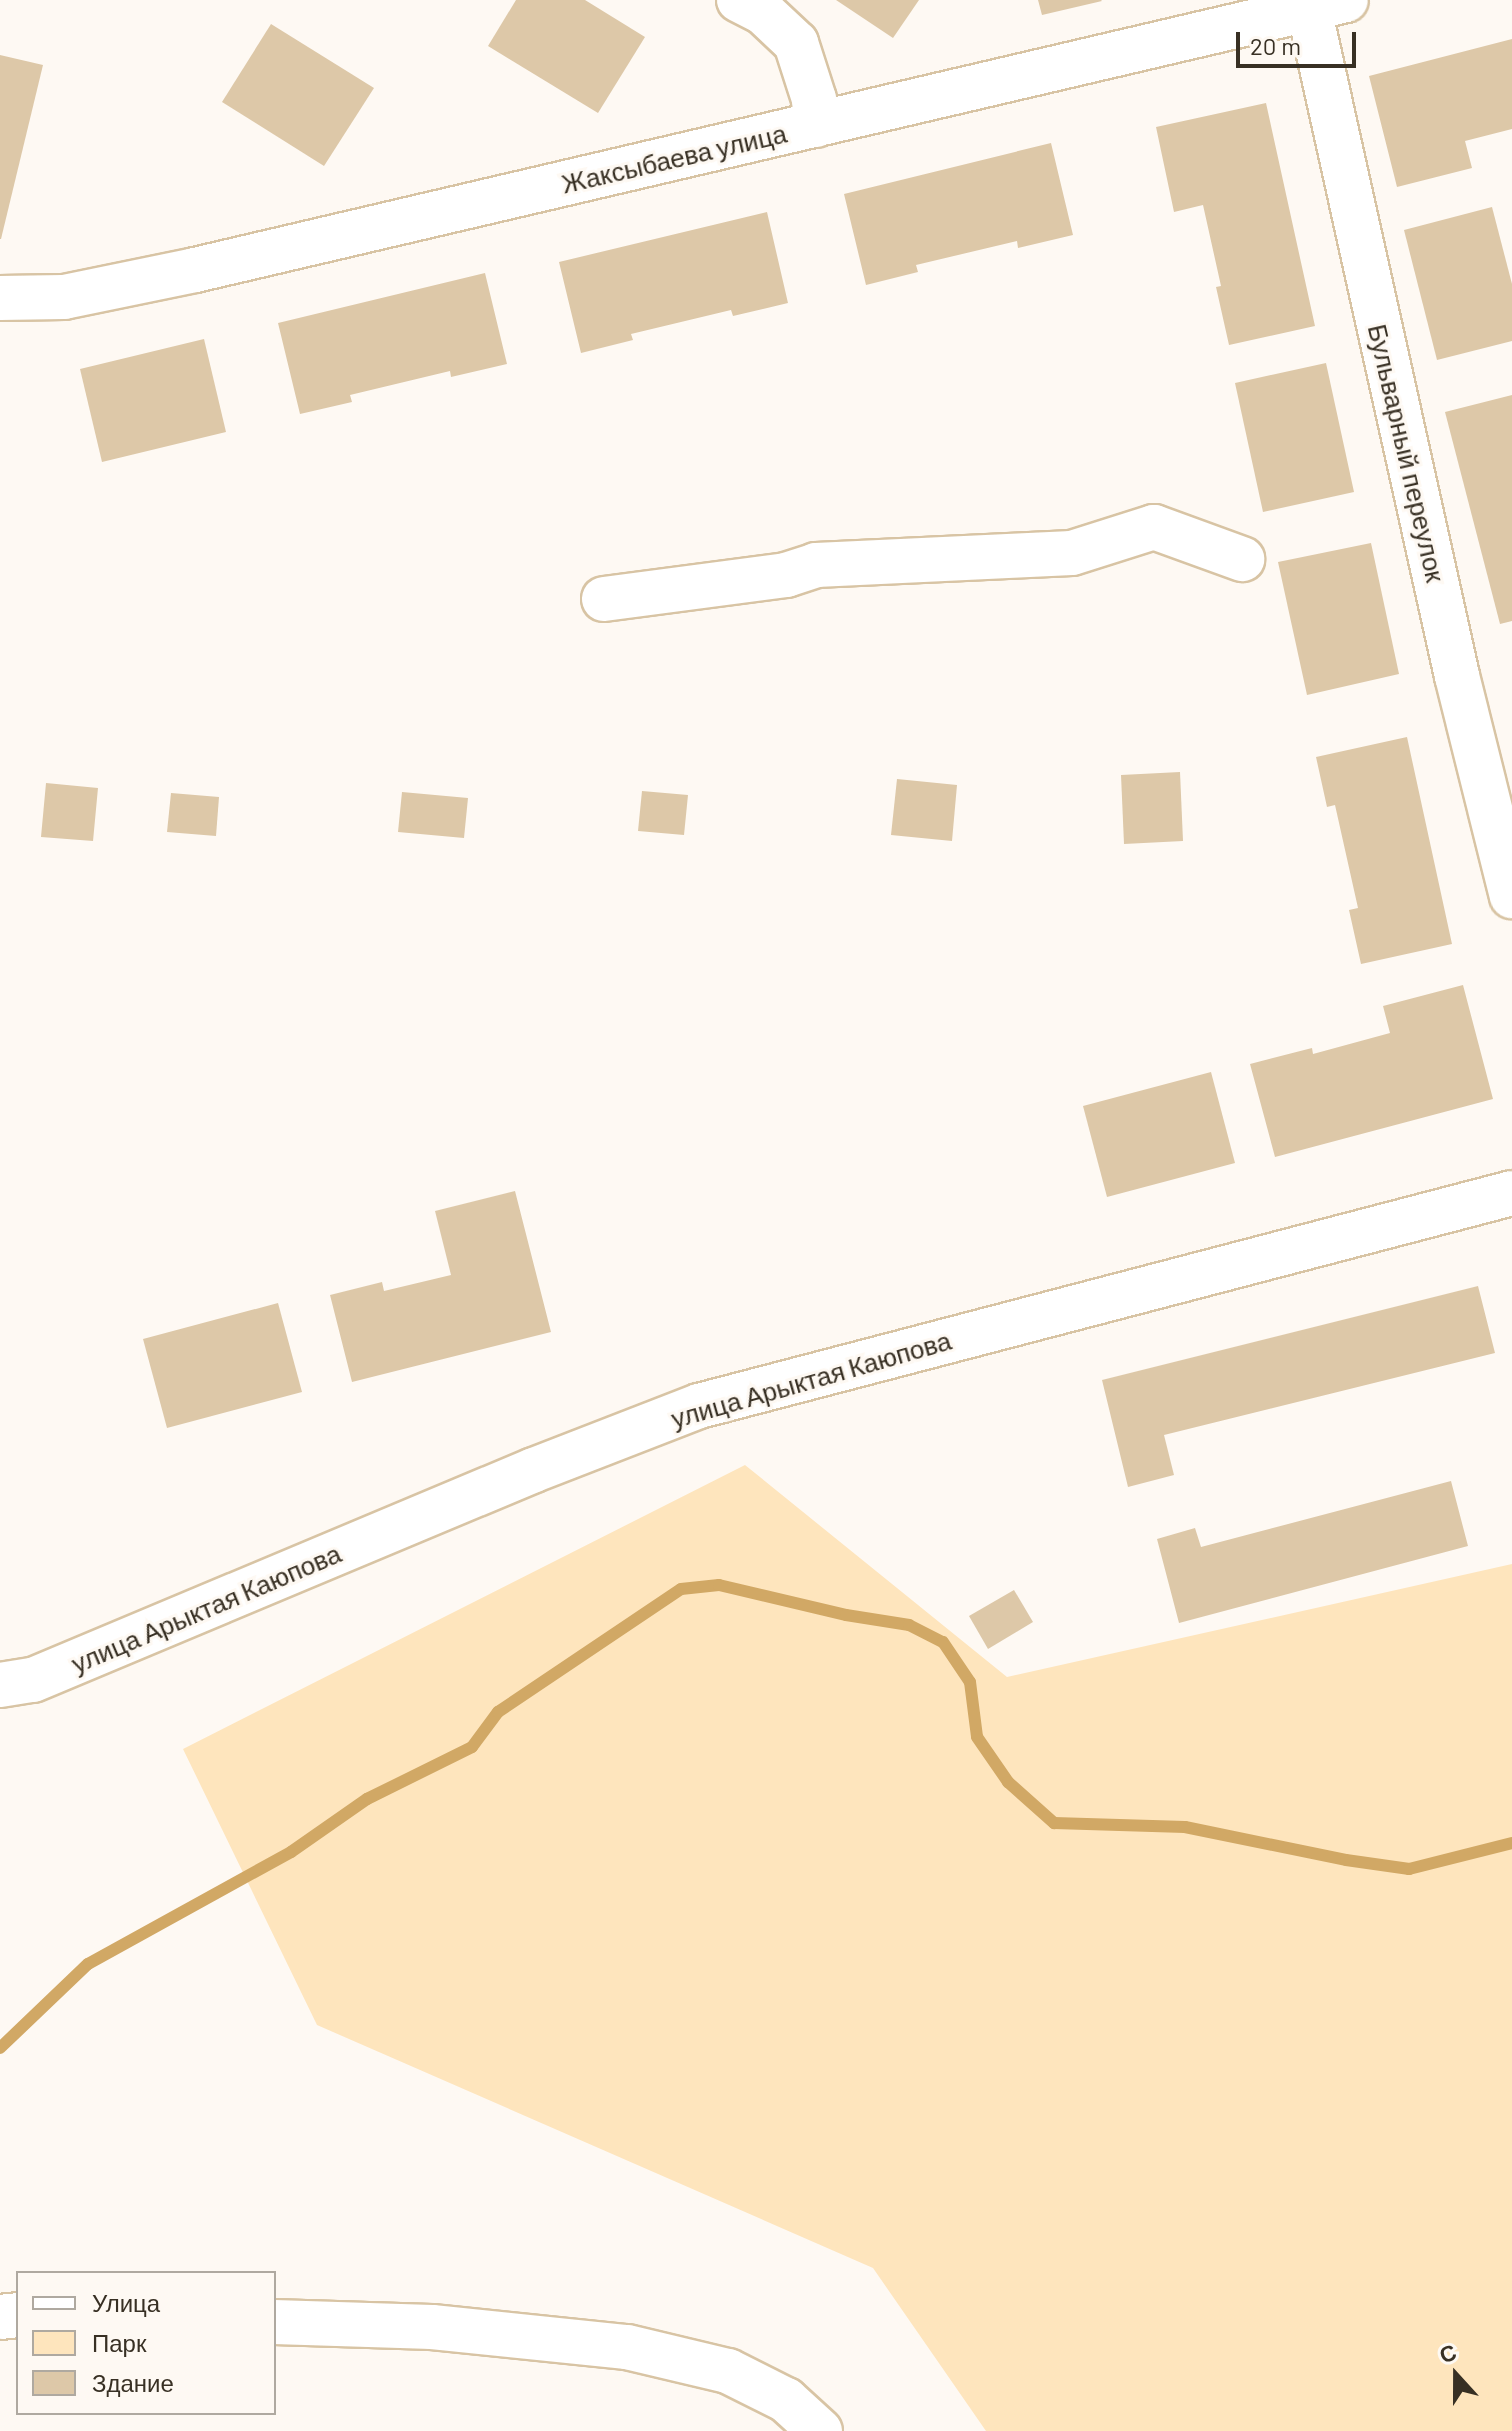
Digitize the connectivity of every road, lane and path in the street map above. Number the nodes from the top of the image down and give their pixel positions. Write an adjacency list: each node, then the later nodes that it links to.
1 (739, 0): 3 (street)
2 (1327, 4): 3 (street, Жаксыбаева улица); 7 (street, Бульварный переулок)
3 (816, 125): 4 (street, Жаксыбаева улица)
4 (0, 298)
5 (1242, 559): 6 (street)
6 (604, 599)
7 (1512, 896)
8 (1512, 1193): 9 (street, улица Арыктая Каюпова)
9 (0, 1685)
10 (276, 2322): 11 (street)
11 (820, 2431)

